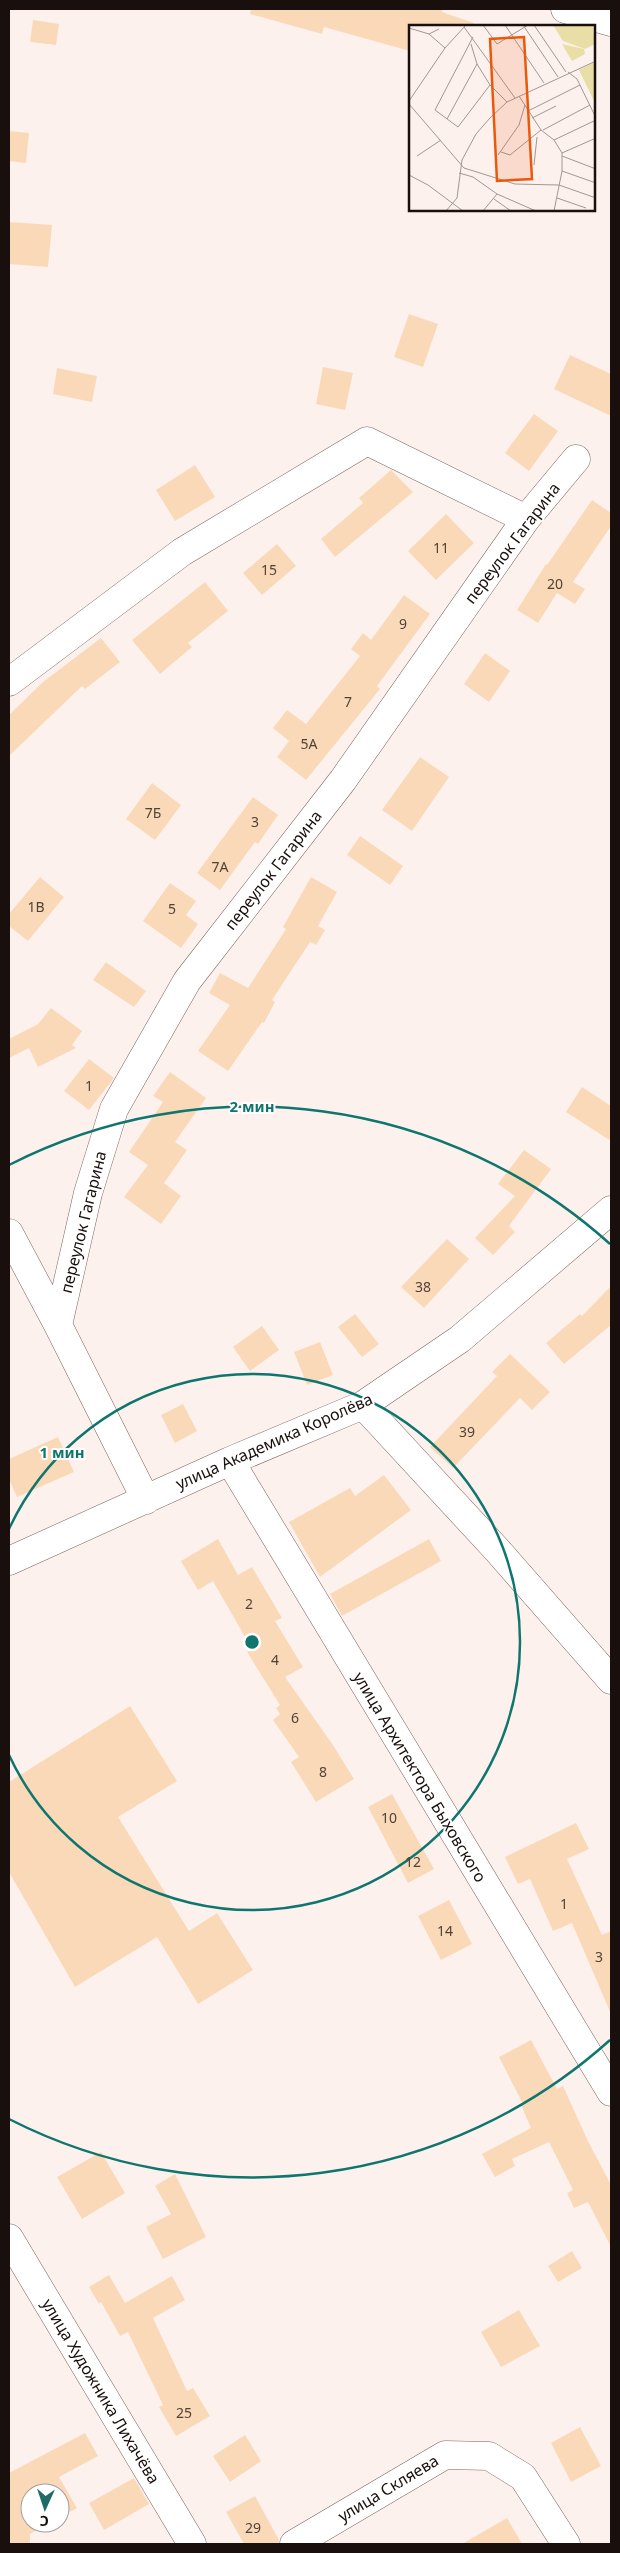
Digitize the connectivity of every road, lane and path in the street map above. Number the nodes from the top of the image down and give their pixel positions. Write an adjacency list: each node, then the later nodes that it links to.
1 (565, 9): 2 (street)
2 (611, 22)
3 (576, 459): 4 (street, переулок Гагарина)
4 (526, 519): 5 (street); 8 (street, переулок Гагарина)
5 (9, 682)
6 (611, 1210): 9 (street, улица Академика Королёва)
7 (9, 1233): 8 (street)
8 (58, 1325): 11 (street)
9 (363, 1405): 10 (street, улица Академика Королёва); 13 (street)
10 (230, 1461): 11 (street, улица Академика Королёва); 14 (street, улица Архитектора Быховского)
11 (146, 1500): 12 (street, улица Академика Королёва)
12 (9, 1561)
13 (611, 1680)
14 (611, 2092)
15 (9, 2238): 16 (street, улица Художника Лихачёва)
16 (192, 2544)
17 (294, 2544): 18 (street, улица Скляева)
18 (566, 2544)

